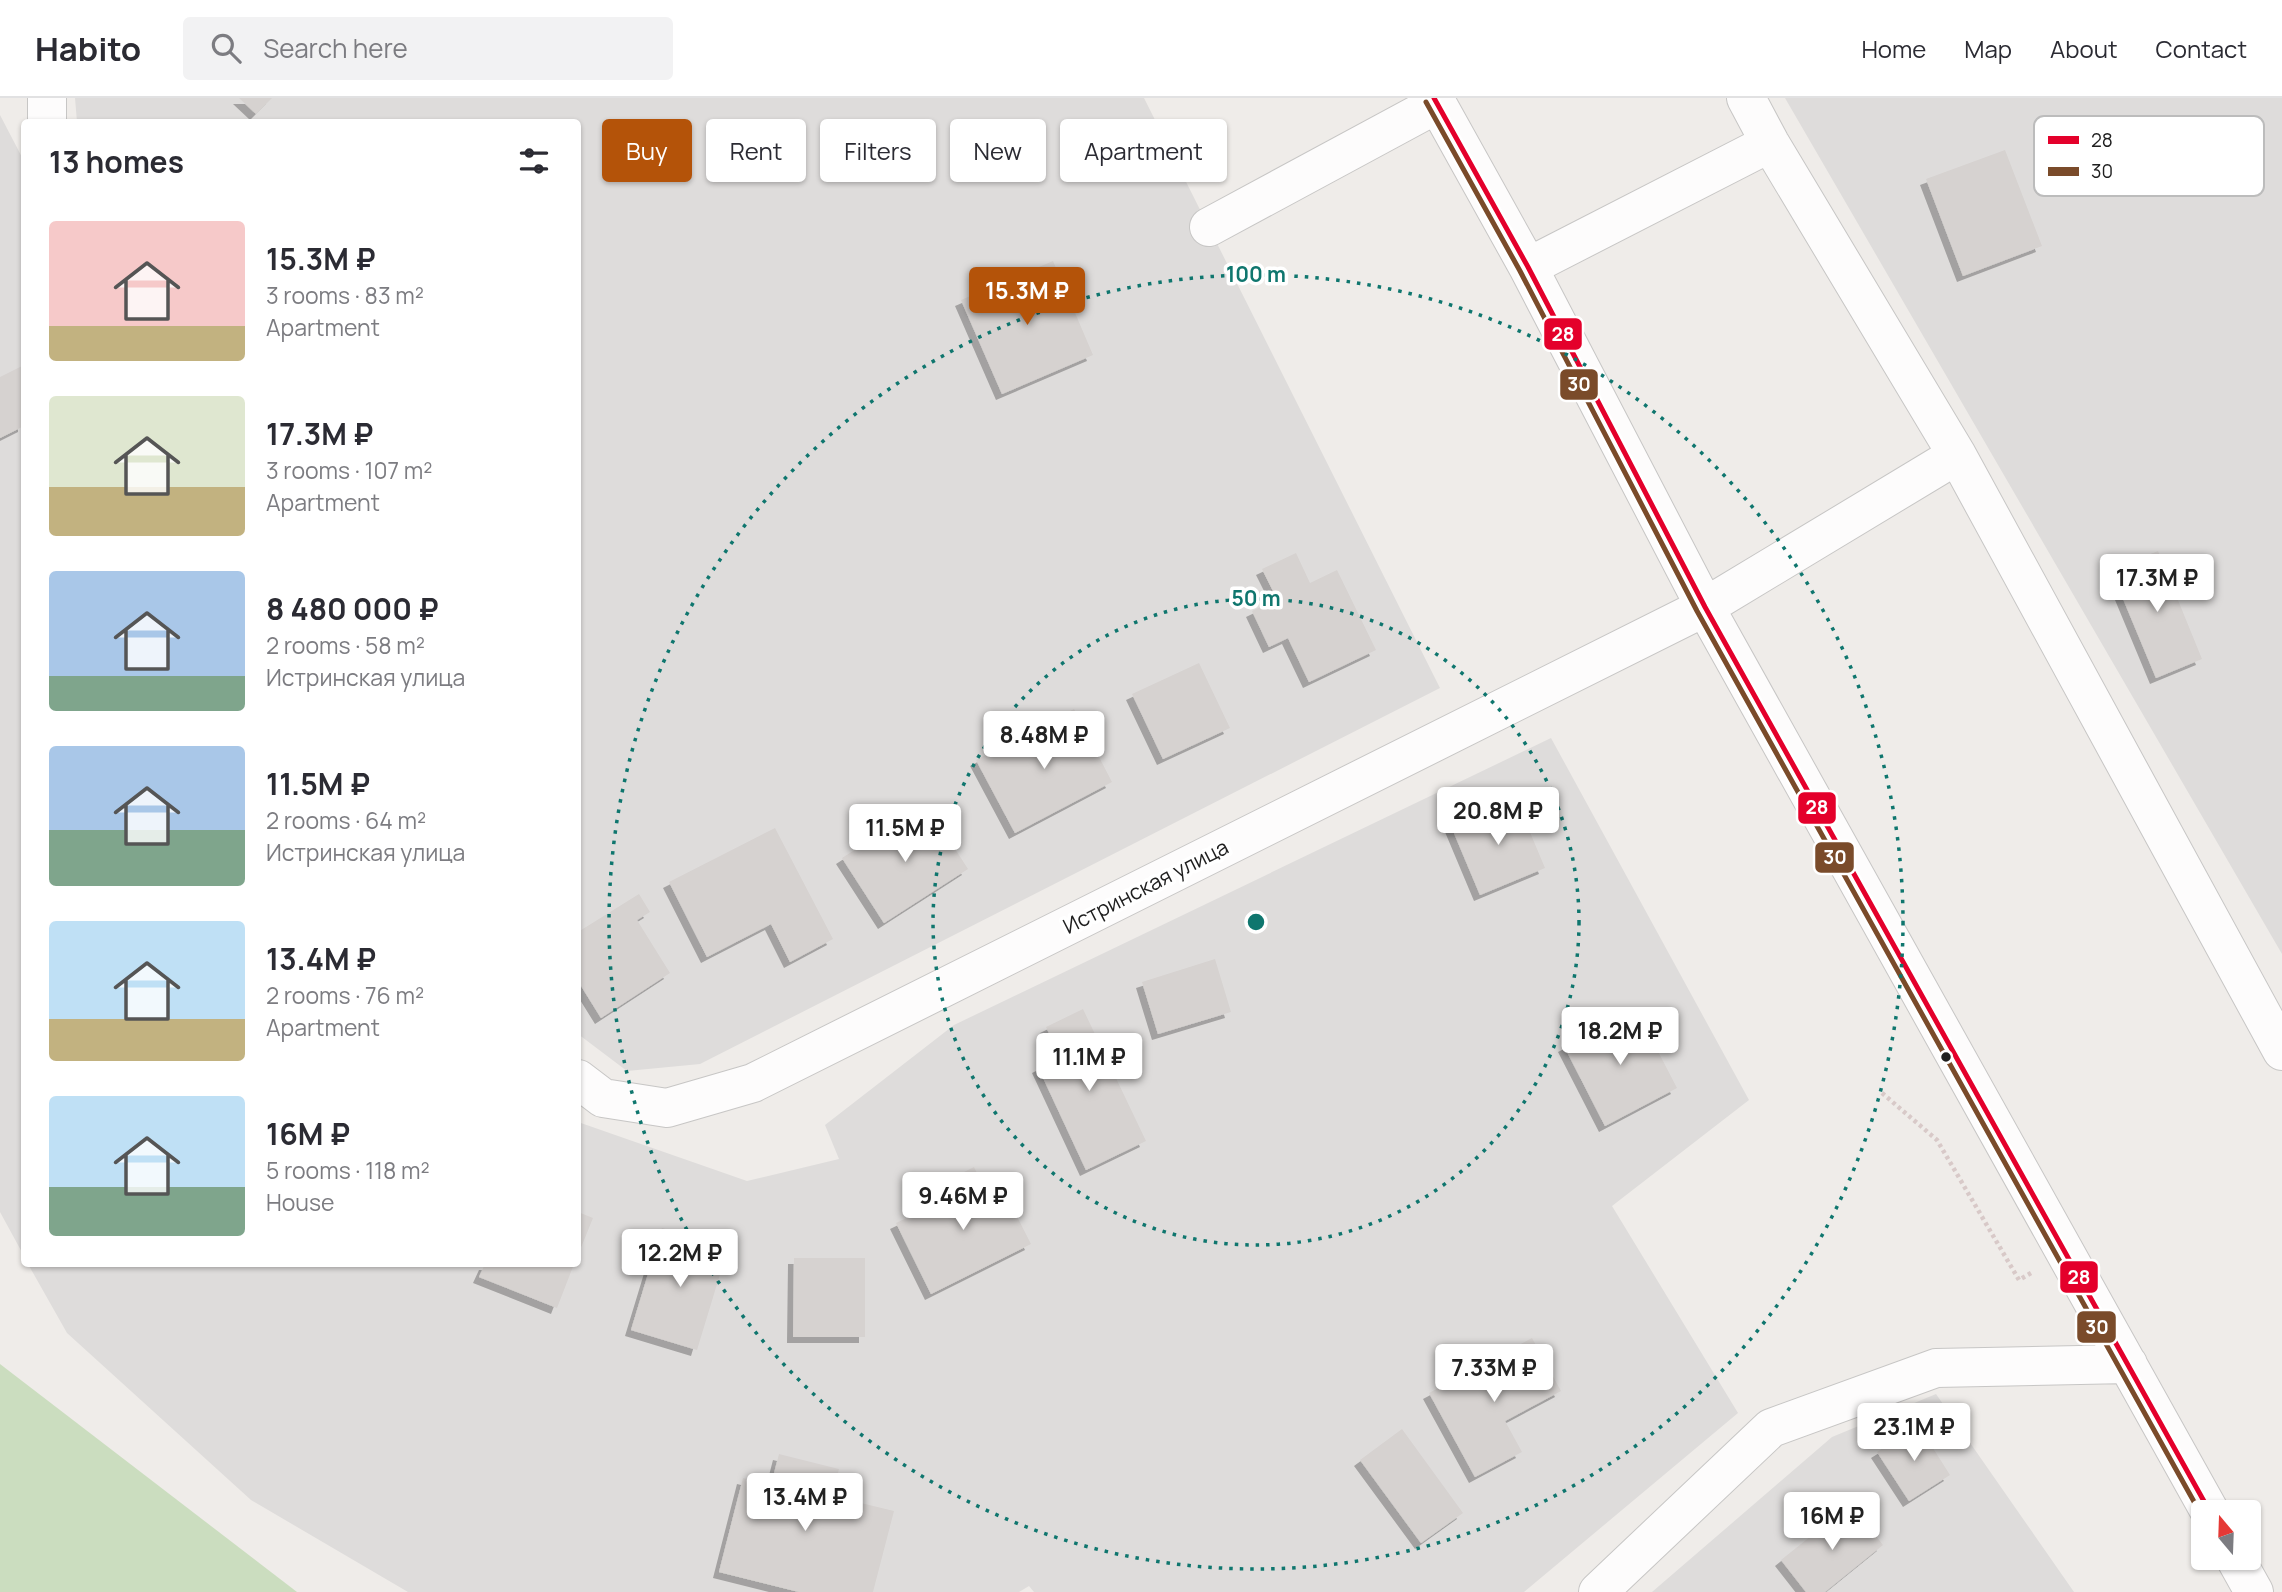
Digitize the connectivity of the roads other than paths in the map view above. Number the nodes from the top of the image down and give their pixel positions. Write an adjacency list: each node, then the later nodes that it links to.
1 (47, 98): 4 (street)
2 (1746, 98): 5 (street)
3 (1436, 101): 6 (street); 7 (street)
4 (47, 119)
5 (1770, 143): 7 (street); 8 (street)
6 (1209, 227)
7 (1528, 267): 9 (street)
8 (1958, 455): 9 (street, Истринская улица); 10 (street)
9 (1705, 607): 11 (street, Истринская улица); 12 (street)
10 (2282, 1051)
11 (581, 1081)
12 (2128, 1364): 13 (street); 15 (street)
13 (2203, 1500)
14 (2242, 1570): 16 (street)
15 (1598, 1592)
16 (2254, 1592)

